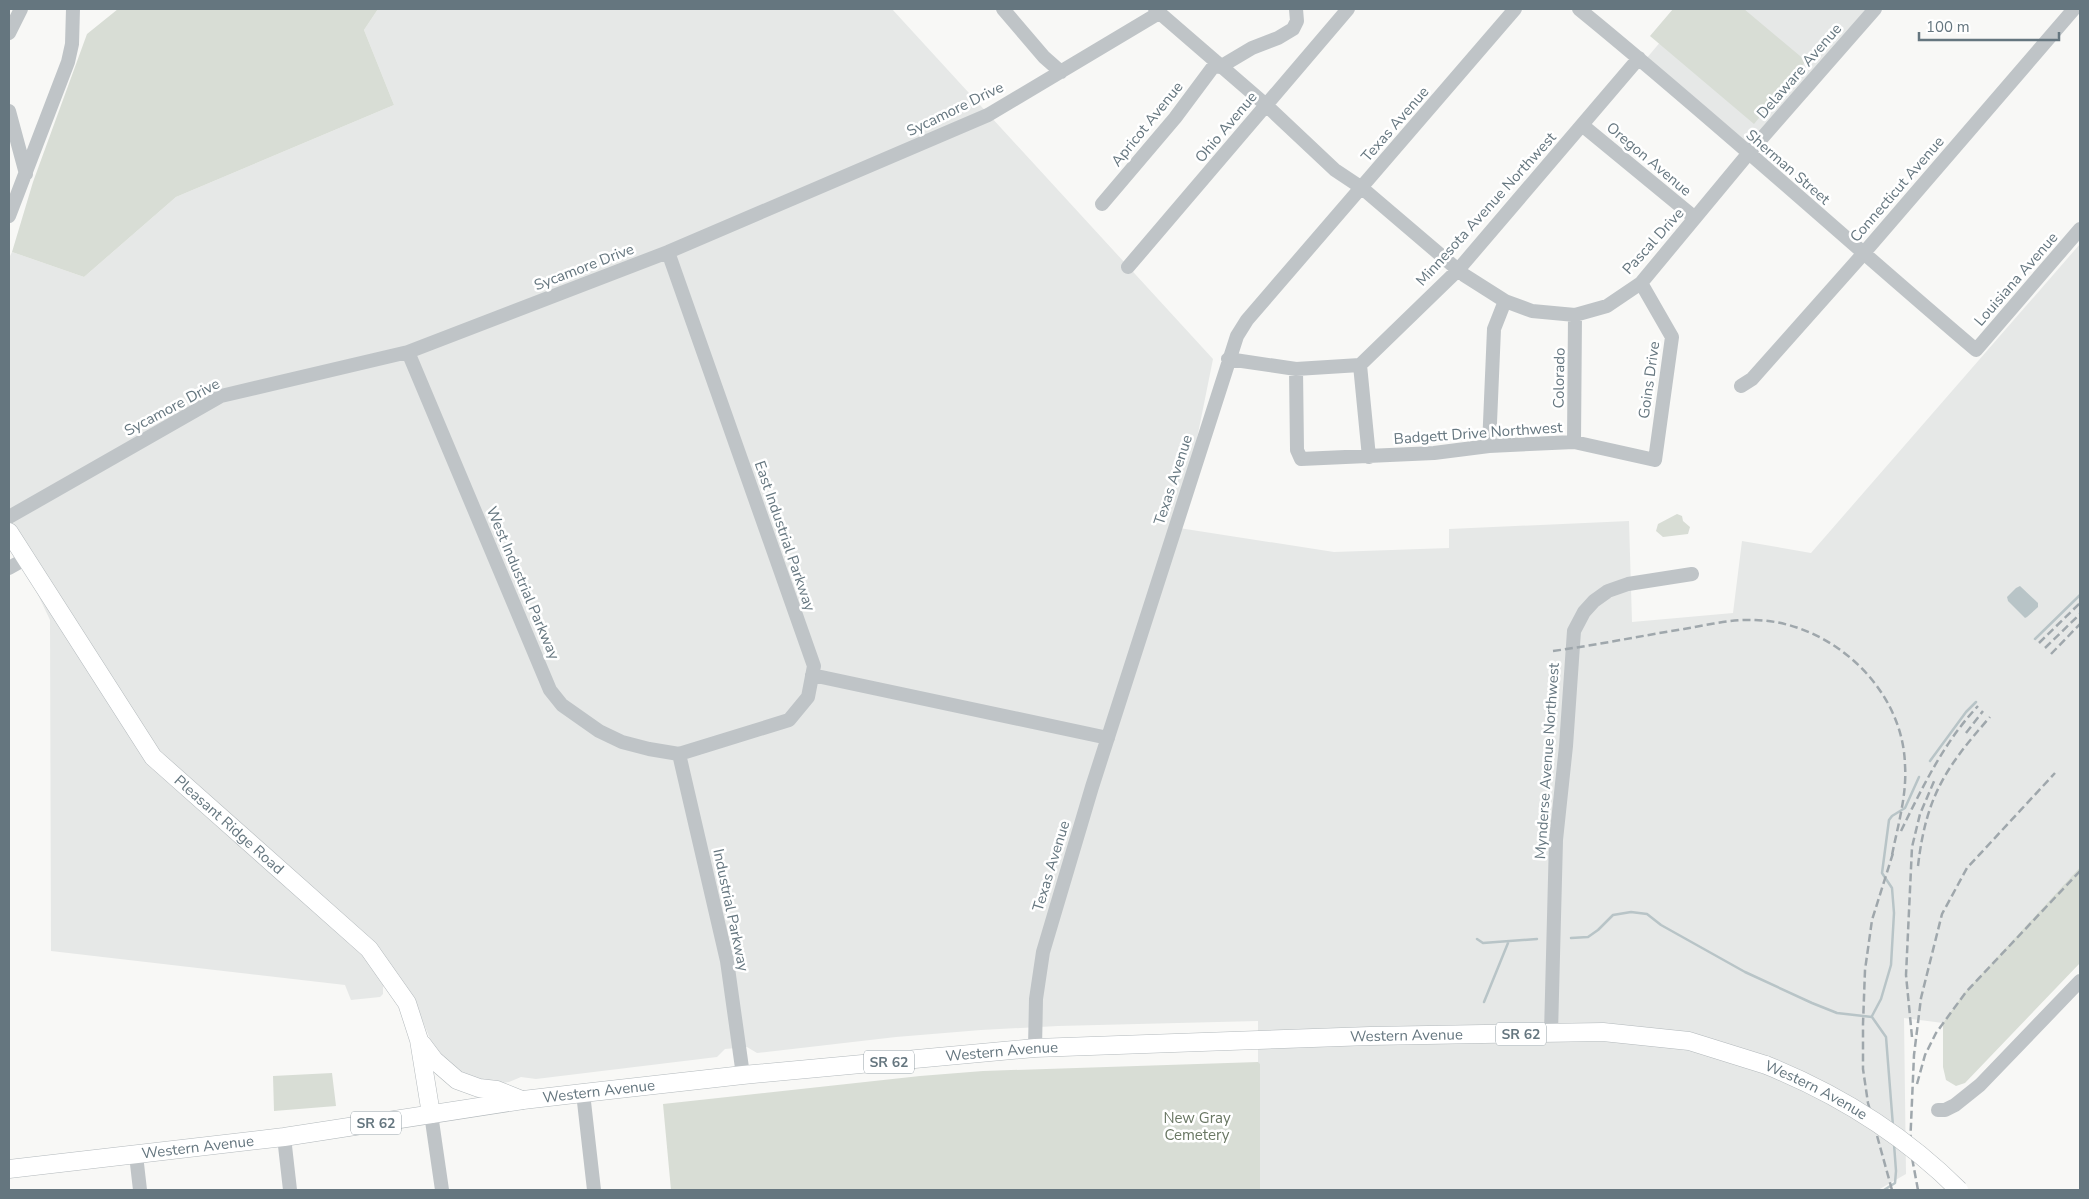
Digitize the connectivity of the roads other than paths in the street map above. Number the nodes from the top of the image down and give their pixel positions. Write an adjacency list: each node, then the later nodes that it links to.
1 (21, 9): 11 (street)
2 (73, 9): 19 (street)
3 (1003, 9): 14 (street)
4 (1296, 9): 13 (street)
5 (1348, 9): 15 (street, Ohio Avenue)
6 (1515, 9): 20 (street, Texas Avenue)
7 (1579, 9): 12 (street, Sherman Street)
8 (1875, 9): 18 (street, Delaware Avenue)
9 (2074, 9): 26 (street, Connecticut Avenue)
10 (1157, 11): 13 (street, Pascal Drive); 14 (street, Sycamore Drive)
11 (9, 33)
12 (1639, 58): 17 (street, Minnesota Avenue Northwest); 18 (street, Sherman Street)
13 (1218, 65): 15 (street, Pascal Drive); 21 (street, Apricot Avenue)
14 (1060, 72): 25 (street, Sycamore Drive)
15 (1266, 105): 20 (street, Pascal Drive); 27 (street, Ohio Avenue)
16 (9, 111): 19 (street)
17 (1582, 125): 23 (street, Oregon Avenue); 28 (street, Minnesota Avenue Northwest)
18 (1748, 154): 23 (street, Pascal Drive); 26 (street, Sherman Street)
19 (26, 174): 22 (street)
20 (1362, 188): 28 (street, Pascal Drive); 34 (street, Texas Avenue)
21 (1102, 204)
22 (9, 216)
23 (1695, 218): 29 (street, Pascal Drive)
24 (2080, 228): 32 (street, Louisiana Avenue)
25 (668, 252): 33 (street, Sycamore Drive); 47 (street, East Industrial Parkway)
26 (1863, 254): 32 (street, Sherman Street); 37 (street, Connecticut Avenue)
27 (1128, 267)
28 (1458, 270): 30 (street, Pascal Drive); 35 (street, Minnesota Avenue Northwest)
29 (1640, 283): 31 (street, Pascal Drive); 41 (street, Goins Drive)
30 (1505, 301): 31 (street, Pascal Drive); 39 (street)
31 (1576, 315): 38 (street, Colorado)
32 (1976, 350)
33 (408, 352): 42 (street, Sycamore Drive); 49 (street, West Industrial Parkway)
34 (1228, 358): 36 (street); 48 (street, Texas Avenue)
35 (1360, 365): 36 (street); 40 (street)
36 (1296, 369): 40 (street, Badgett Drive Northwest)
37 (1741, 386)
38 (1574, 442): 39 (street, Badgett Drive Northwest); 41 (street, Badgett Drive Northwest)
39 (1489, 446): 40 (street, Badgett Drive Northwest)
40 (1369, 457)
41 (1655, 460)
42 (9, 517)
43 (9, 532): 44 (main road, Pleasant Ridge Road)
44 (25, 559): 45 (street); 52 (main road, Pleasant Ridge Road)
45 (9, 568)
46 (1692, 574): 51 (street, Mynderse Avenue Northwest)
47 (812, 675): 48 (street); 49 (street, East Industrial Parkway)
48 (1108, 738): 53 (street, Texas Avenue)
49 (679, 754): 54 (street, Industrial Parkway)
50 (2080, 981): 57 (street)
51 (1551, 1033): 53 (main road, Western Avenue / SR 62); 66 (main road, Western Avenue / SR 62, bridge)
52 (419, 1040): 56 (main road); 58 (main road, Pleasant Ridge Road)
53 (1035, 1048): 54 (main road, Western Avenue / SR 62)
54 (742, 1075): 55 (main road, Western Avenue / SR 62)
55 (583, 1093): 56 (main road, Western Avenue / SR 62); 65 (street)
56 (523, 1100): 58 (main road, Western Avenue / SR 62)
57 (1938, 1110)
58 (431, 1114): 59 (main road, Western Avenue / SR 62); 64 (street)
59 (284, 1137): 60 (main road, Western Avenue / SR 62); 63 (street)
60 (136, 1155): 61 (main road, Western Avenue / SR 62); 62 (street)
61 (9, 1169)
62 (140, 1190)
63 (290, 1190)
64 (442, 1190)
65 (594, 1190)
66 (1959, 1190)

